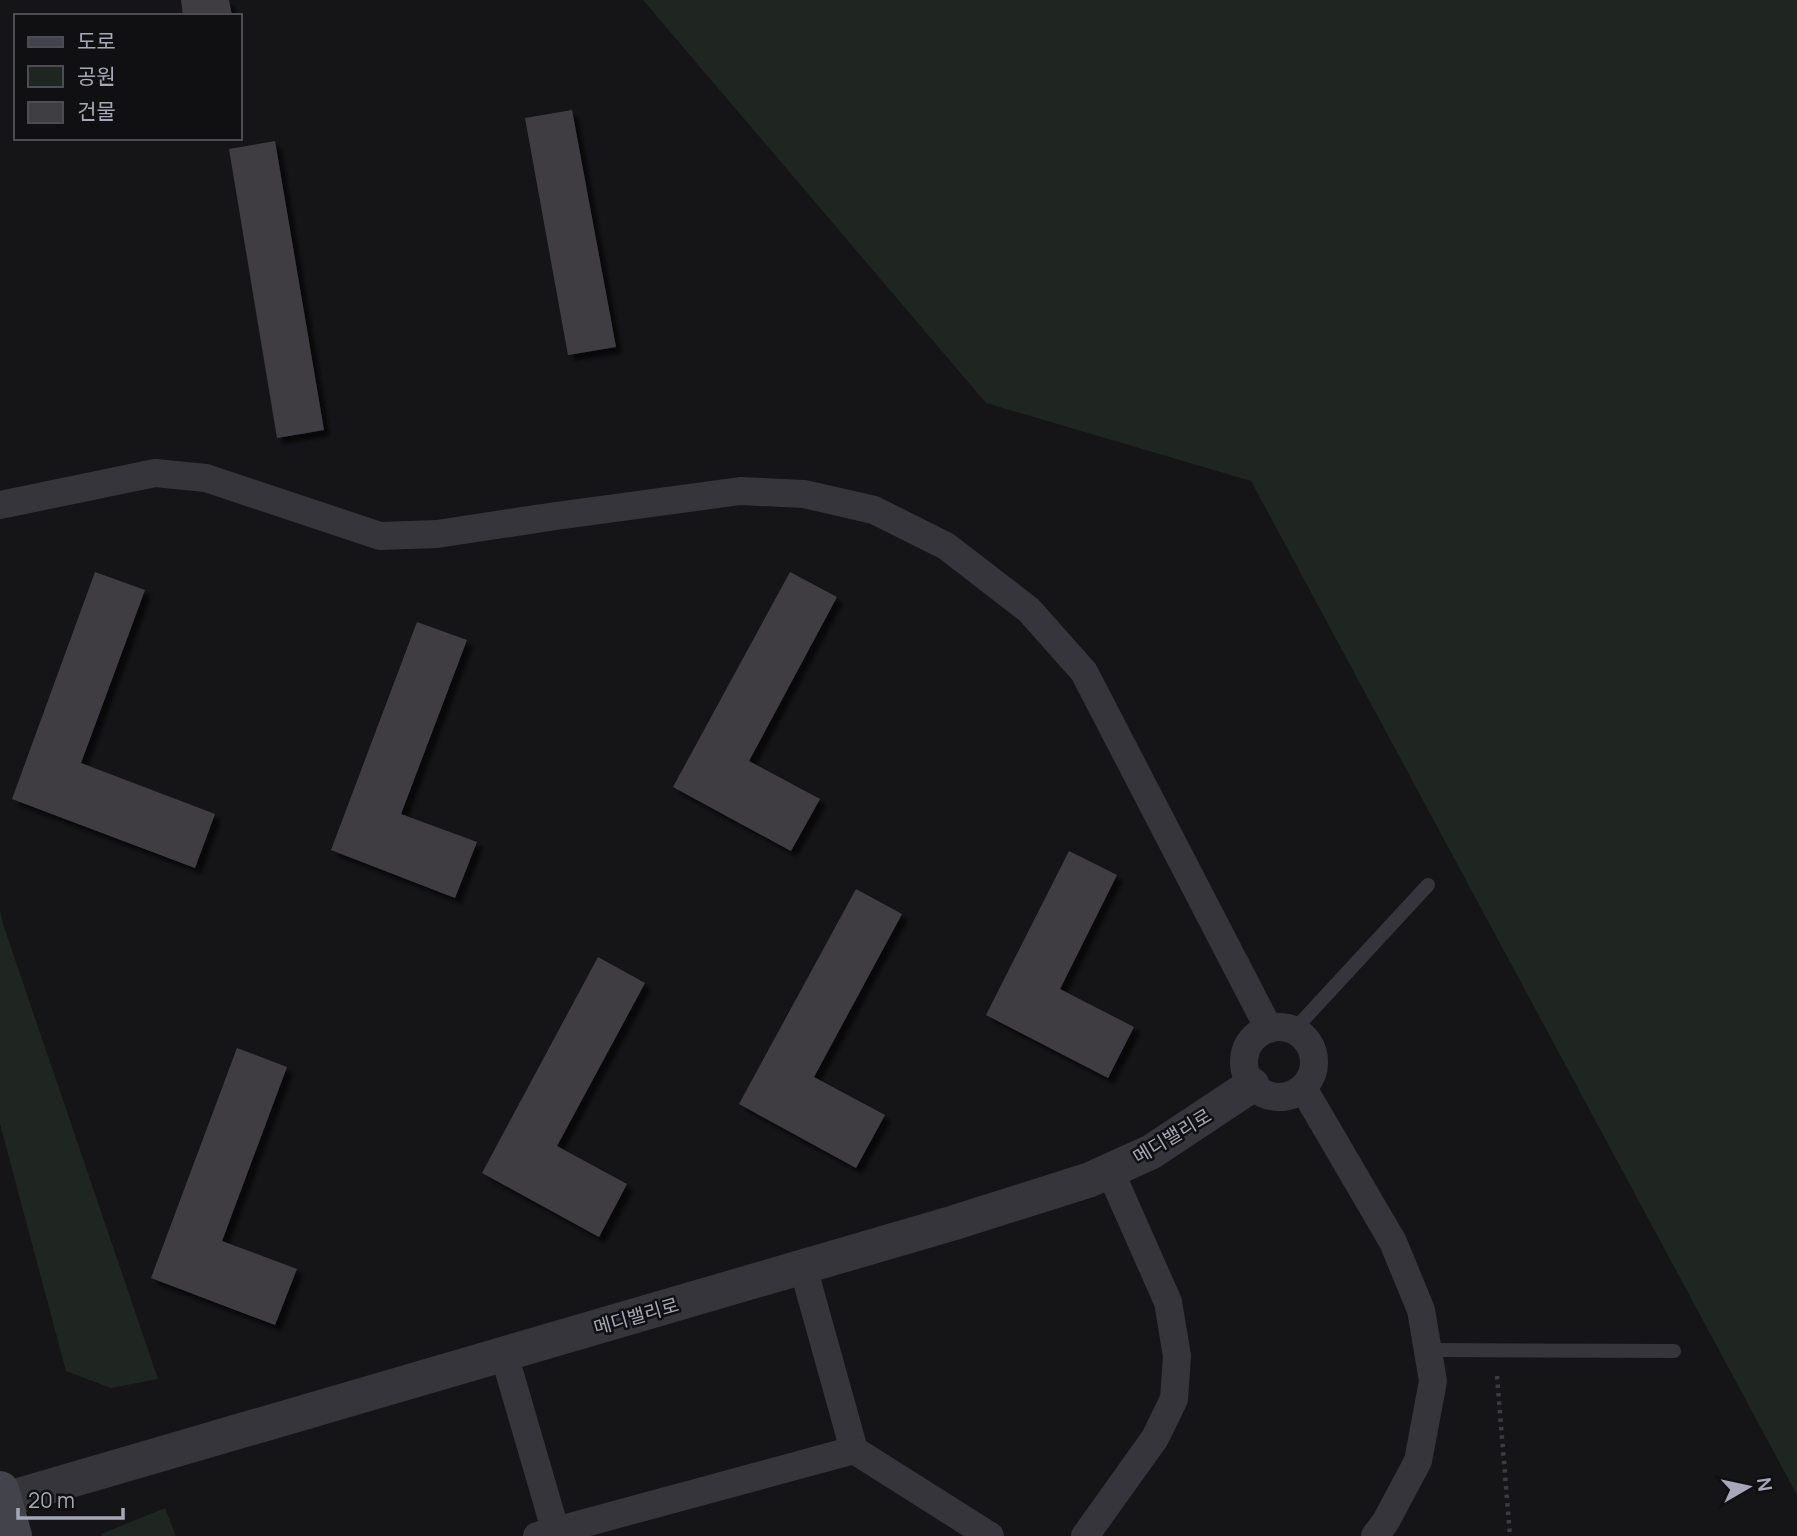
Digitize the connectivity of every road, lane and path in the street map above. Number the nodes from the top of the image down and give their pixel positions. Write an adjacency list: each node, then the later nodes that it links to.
1 (0, 505): 3 (street)
2 (1428, 886): 3 (lane)
3 (1281, 1029): 4 (street); 5 (street)
4 (1252, 1085): 5 (street); 6 (street, 메디밸리로)
5 (1303, 1088): 8 (street)
6 (1110, 1171): 7 (street, 메디밸리로); 16 (street)
7 (803, 1266): 11 (street, 메디밸리로); 12 (street)
8 (1428, 1350): 9 (lane); 17 (street)
9 (1495, 1350): 10 (lane); 18 (path)
10 (1674, 1351)
11 (504, 1354): 13 (street, 메디밸리로); 14 (street)
12 (854, 1450): 14 (street); 15 (street)
13 (4, 1507)
14 (550, 1534)
15 (990, 1536)
16 (1085, 1536)
17 (1375, 1536)
18 (1510, 1536)

